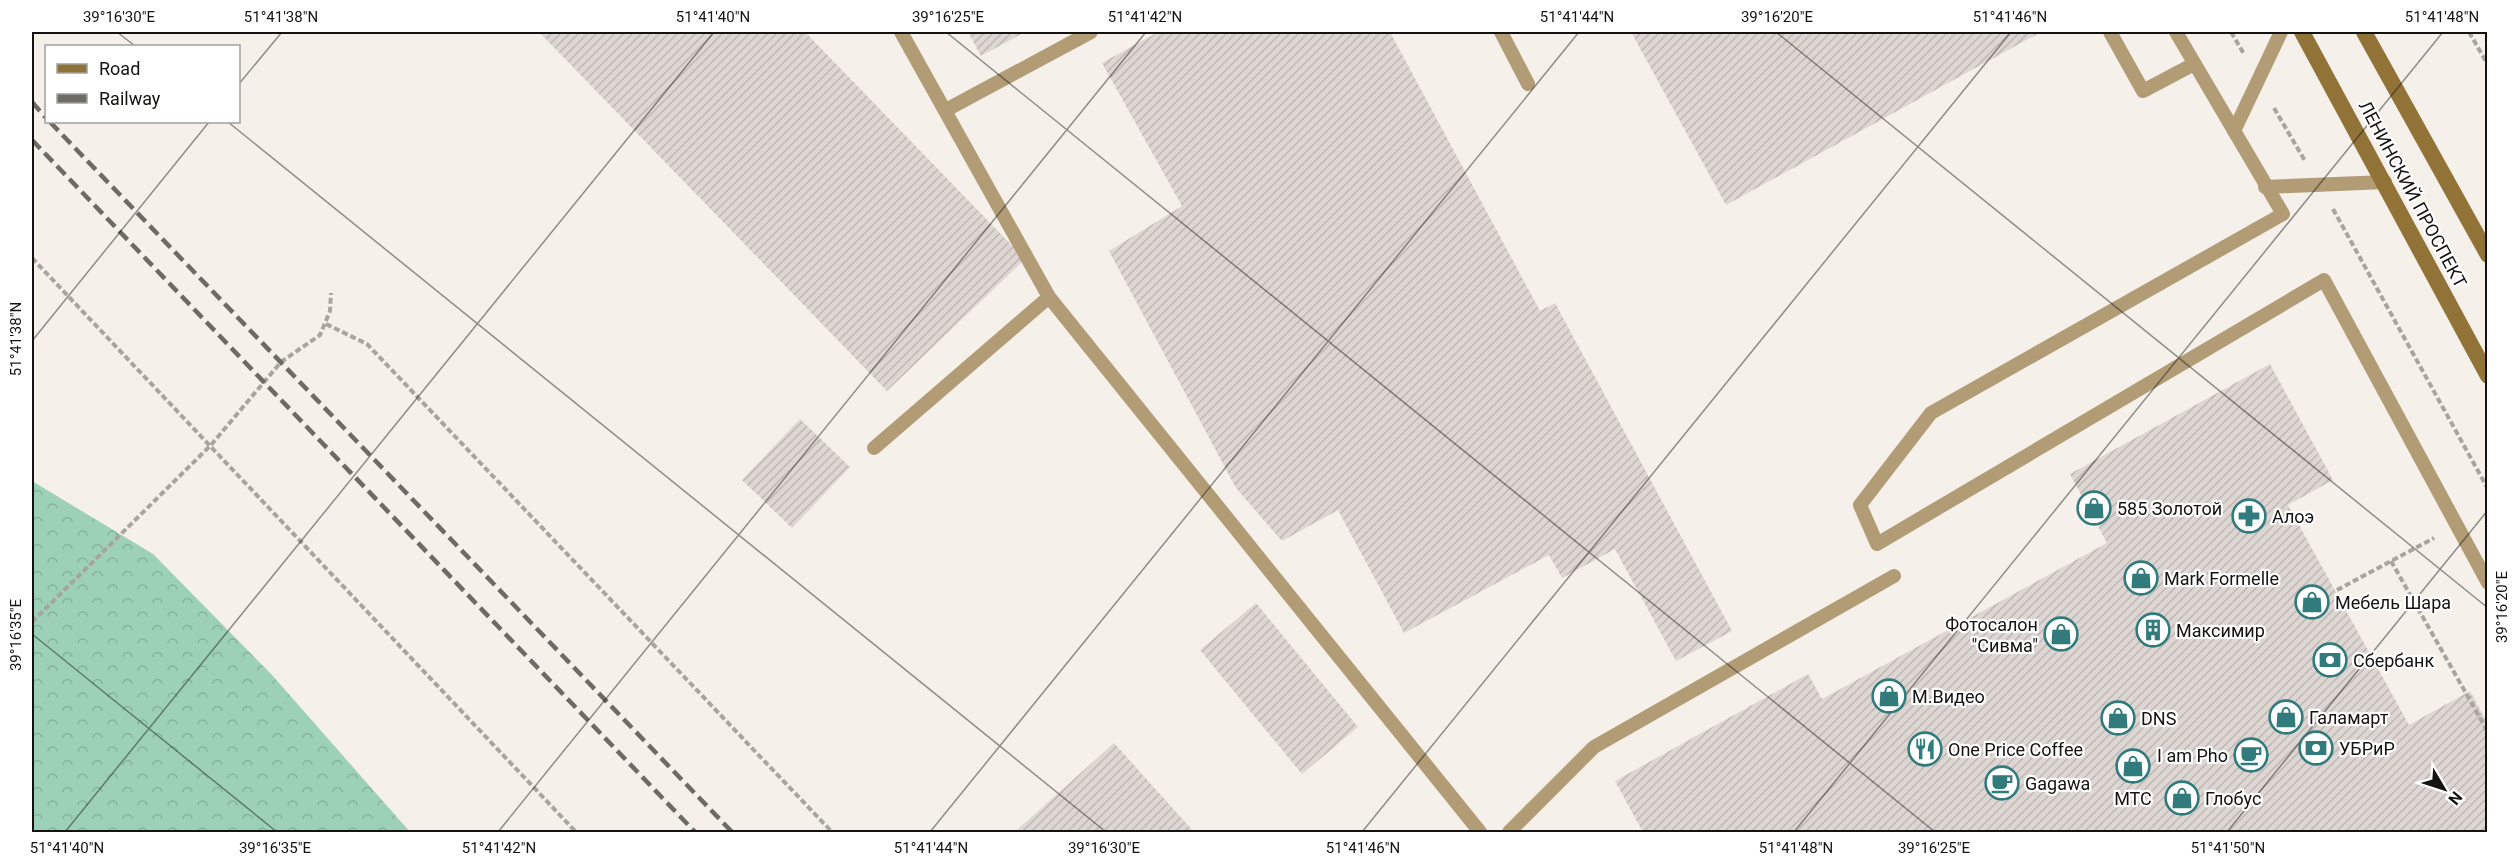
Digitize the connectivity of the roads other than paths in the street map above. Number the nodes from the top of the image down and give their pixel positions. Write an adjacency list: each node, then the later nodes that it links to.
1 (901, 32): 11 (lane)
2 (1091, 32): 11 (lane)
3 (1501, 32): 10 (lane)
4 (2110, 32): 9 (lane)
5 (2176, 32): 9 (lane)
6 (2281, 32): 12 (lane)
7 (2302, 32): 13 (main road, ЛЕНИНСКИЙ ПРОСПЕКТ)
8 (2364, 32): 15 (main road, ЛЕНИНСКИЙ ПРОСПЕКТ)
9 (2194, 64): 12 (lane)
10 (1528, 84)
11 (946, 110): 16 (lane)
12 (2234, 131): 14 (lane)
13 (2385, 182): 14 (lane); 17 (main road, ЛЕНИНСКИЙ ПРОСПЕКТ)
14 (2265, 187): 20 (lane)
15 (2487, 255)
16 (1049, 297): 18 (lane); 21 (lane)
17 (2487, 376)
18 (874, 448)
19 (1894, 576): 22 (lane)
20 (2487, 583)
21 (1480, 832)
22 (1509, 832)

